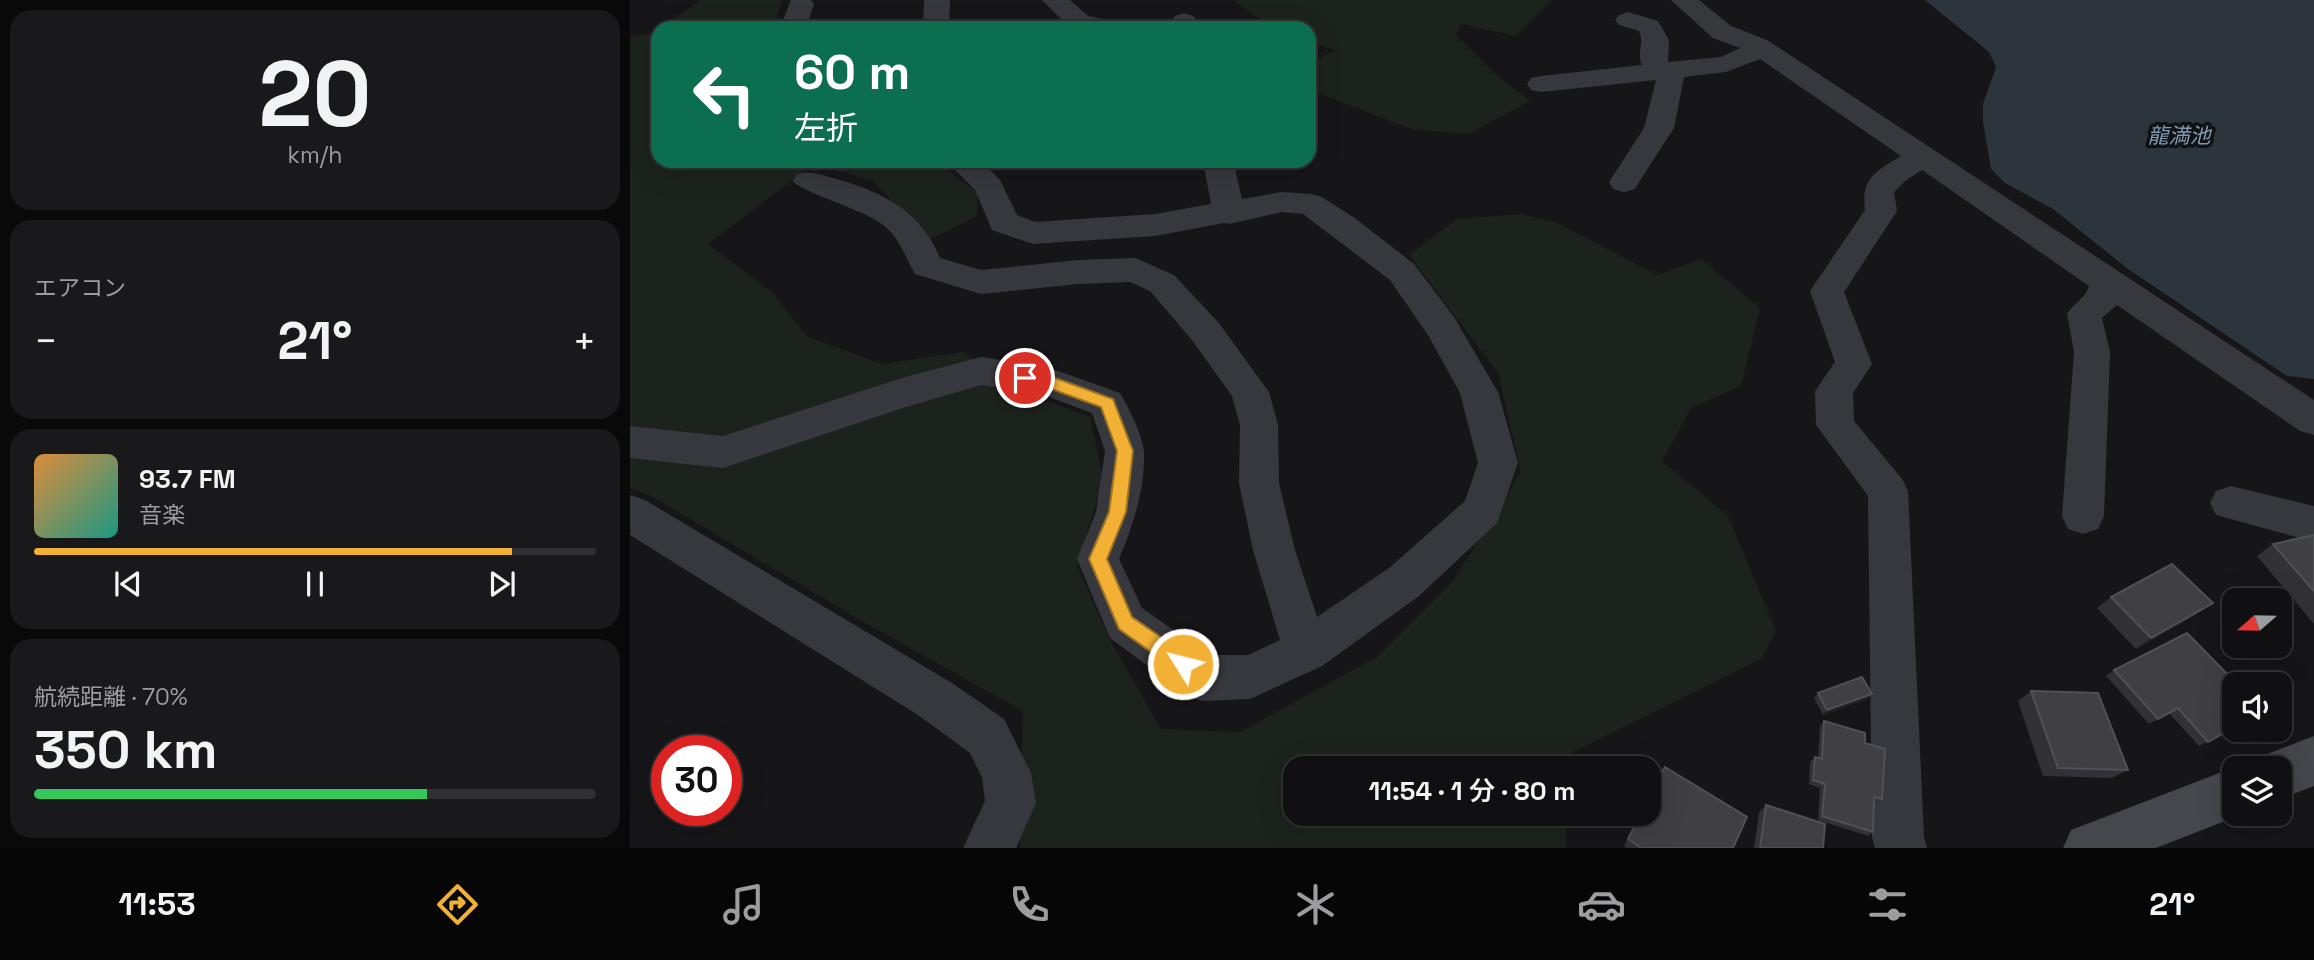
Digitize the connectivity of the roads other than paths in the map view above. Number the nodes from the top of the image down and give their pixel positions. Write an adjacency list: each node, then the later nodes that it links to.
1 (937, 0): 7 (street)
2 (1055, 0): 8 (street)
3 (1684, 0): 9 (street)
4 (801, 4): 6 (street)
5 (1628, 20): 10 (street)
6 (795, 21)
7 (936, 21)
8 (1078, 21)
9 (1758, 46): 10 (street); 12 (street)
10 (1667, 71): 11 (street); 16 (street)
11 (1541, 84)
12 (1922, 157): 18 (street); 31 (street)
13 (971, 168): 17 (street)
14 (1220, 168): 17 (street)
15 (808, 181): 25 (street)
16 (1625, 182)
17 (1229, 214): 25 (street)
18 (2108, 280): 19 (street); 23 (street)
19 (2314, 420)
20 (630, 442): 25 (street)
21 (2231, 503): 24 (street)
22 (630, 513): 30 (street)
23 (2083, 516)
24 (2314, 524)
25 (1306, 651)
26 (2314, 761): 27 (main road)
27 (2292, 769)
28 (2222, 797): 29 (main road)
29 (2100, 846)
30 (989, 848)
31 (1901, 848)

